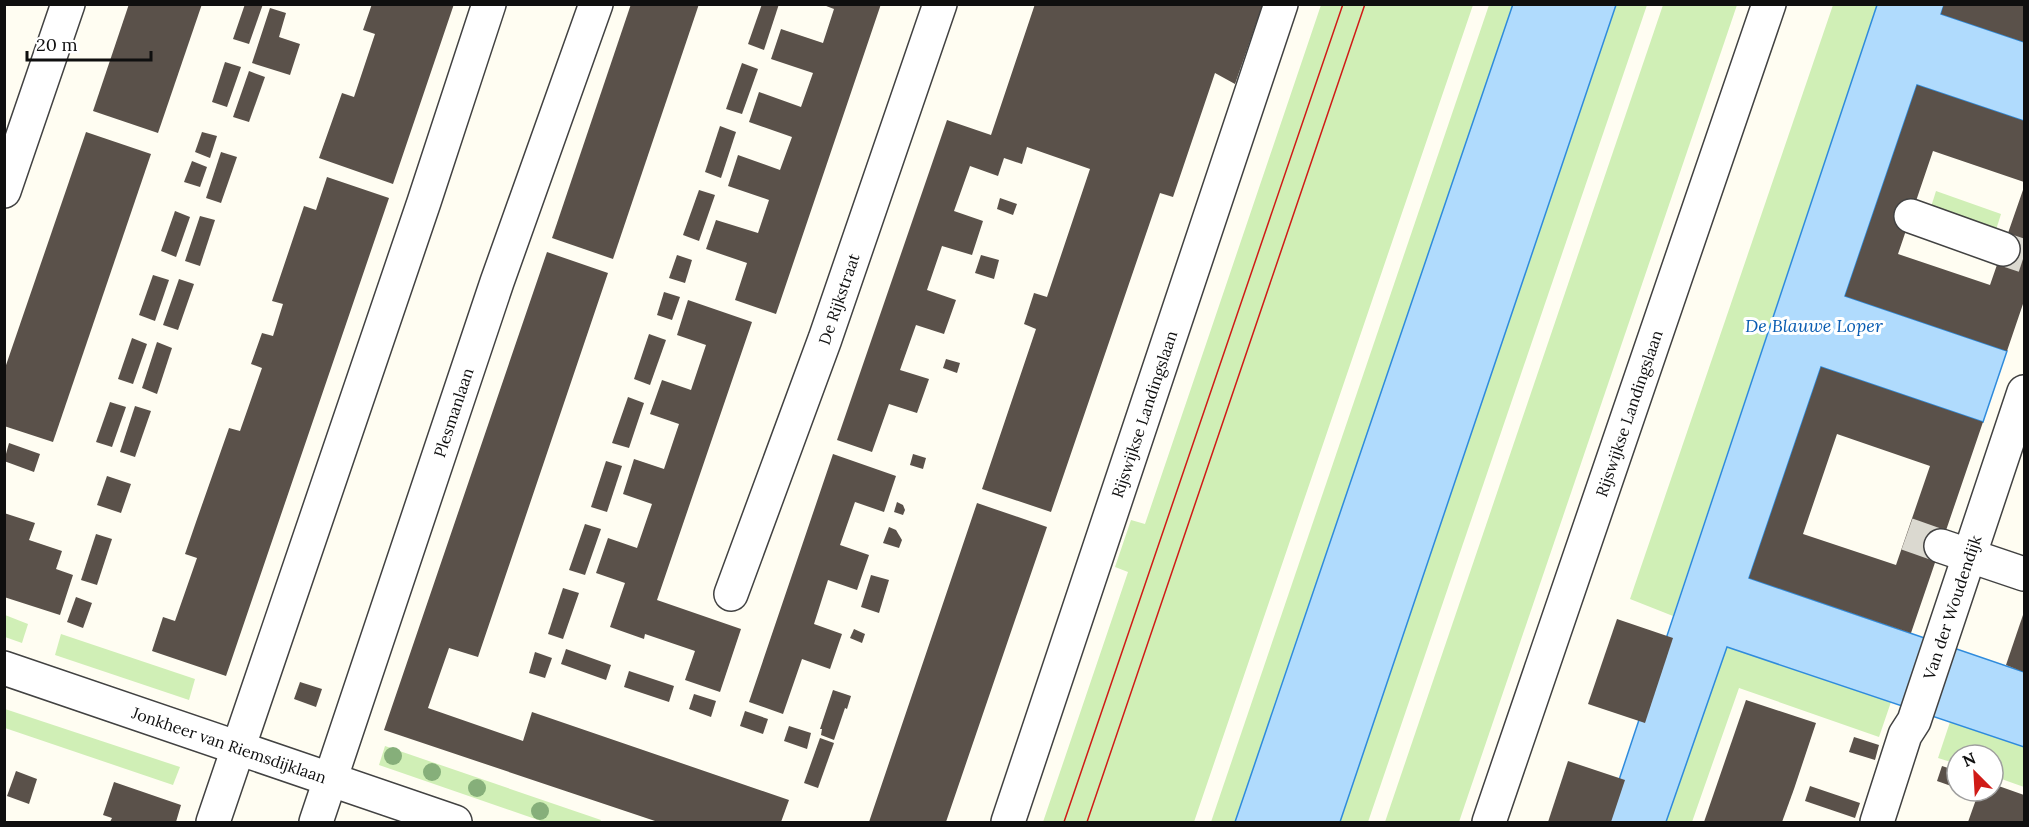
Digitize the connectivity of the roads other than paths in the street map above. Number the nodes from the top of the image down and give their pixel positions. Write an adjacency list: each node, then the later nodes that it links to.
1 (68, 4): 7 (street)
2 (489, 4): 15 (street)
3 (596, 4): 16 (street, Plesmanlaan)
4 (940, 4): 13 (street, De Rijkstraat)
5 (1281, 4): 20 (street, Rijswijkse Landingslaan)
6 (1770, 4): 21 (street, Rijswijkse Landingslaan)
7 (4, 191)
8 (1911, 216): 9 (street)
9 (2003, 249)
10 (2025, 392): 11 (street, Van der Woudendijk)
11 (1955, 551): 12 (street); 22 (street, Van der Woudendijk)
12 (2025, 574)
13 (731, 594)
14 (4, 668): 15 (street, Jonkheer van Riemsdijklaan)
15 (238, 747): 16 (street, Jonkheer van Riemsdijklaan); 17 (street)
16 (330, 779): 18 (street, Plesmanlaan); 19 (street, Jonkheer van Riemsdijklaan)
17 (213, 822)
18 (316, 822)
19 (455, 822)
20 (1008, 822)
21 (1489, 822)
22 (1877, 822)

